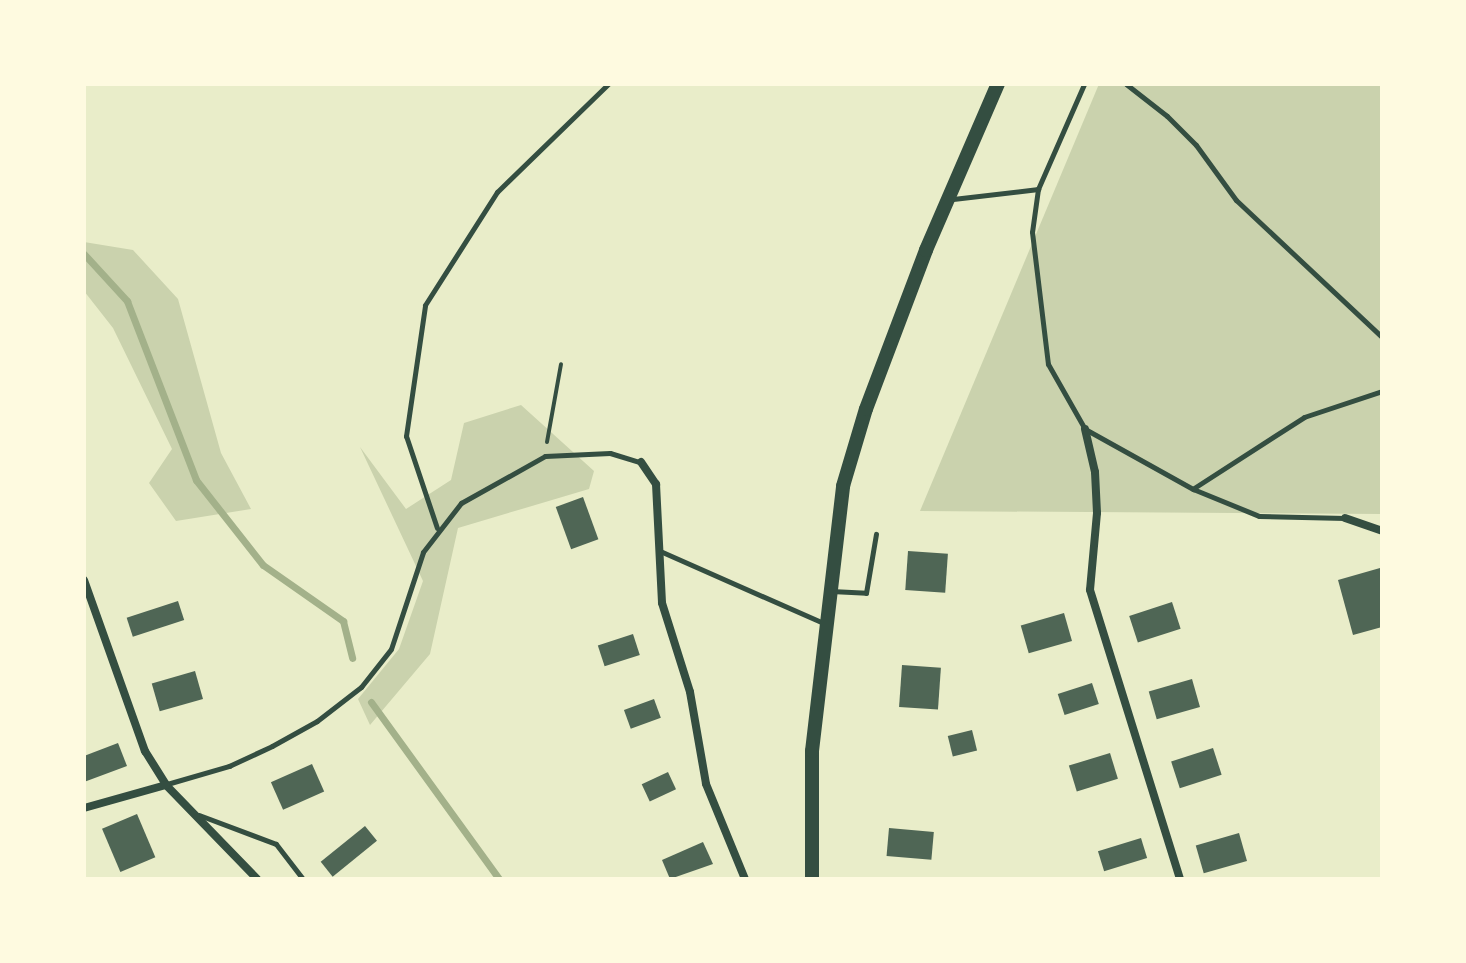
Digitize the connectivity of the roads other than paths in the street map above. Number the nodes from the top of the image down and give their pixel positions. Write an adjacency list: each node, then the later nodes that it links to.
1 (608, 84): 13 (lane)
2 (998, 84): 6 (main road)
3 (1084, 84): 5 (lane)
4 (1126, 84): 7 (lane)
5 (1038, 189): 6 (lane); 9 (lane)
6 (948, 200): 18 (main road)
7 (1382, 337)
8 (1382, 391): 11 (lane)
9 (1085, 429): 11 (lane); 27 (street)
10 (641, 462): 13 (lane); 16 (street)
11 (1193, 489): 12 (lane)
12 (1345, 518): 14 (street)
13 (437, 528): 20 (lane)
14 (1382, 531)
15 (876, 534): 18 (lane)
16 (660, 551): 19 (lane); 25 (street)
17 (84, 580): 20 (street)
18 (828, 591): 19 (main road)
19 (824, 623): 26 (main road)
20 (166, 785): 21 (street); 22 (street)
21 (84, 808)
22 (199, 815): 23 (street); 24 (lane)
23 (257, 879)
24 (303, 879)
25 (745, 879)
26 (812, 879)
27 (1180, 879)

